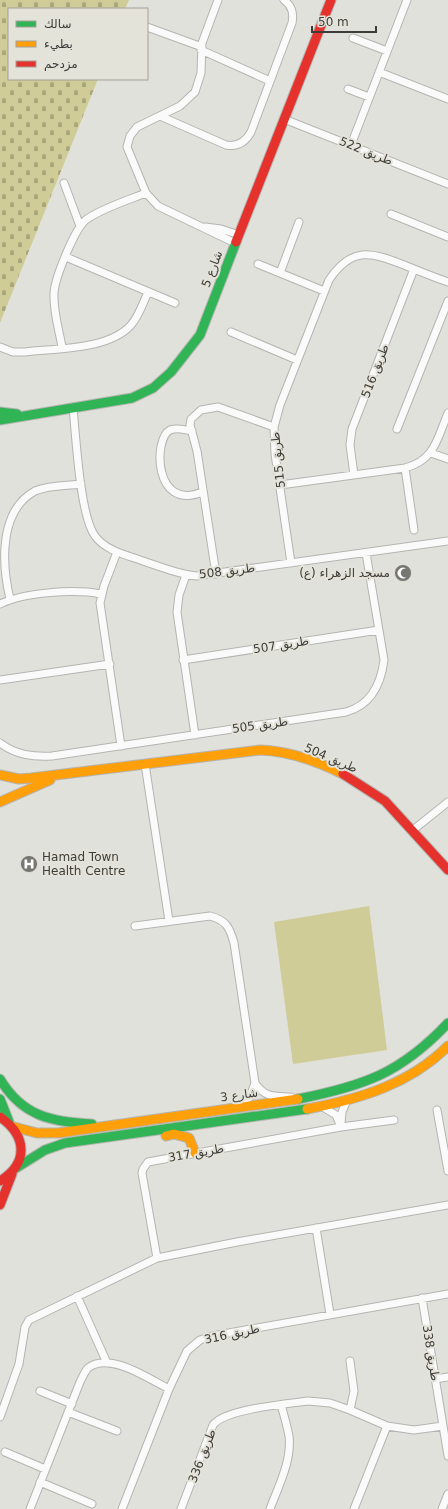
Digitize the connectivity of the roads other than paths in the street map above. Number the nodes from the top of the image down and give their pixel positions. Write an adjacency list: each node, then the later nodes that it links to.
1 (218, 0): 7 (street)
2 (284, 0): 10 (street)
3 (331, 0): 15 (street, شارع 5)
4 (407, 0): 8 (street)
5 (148, 27): 7 (street)
6 (353, 38): 8 (street)
7 (201, 49): 10 (street); 14 (street)
8 (387, 51): 9 (street)
9 (379, 72): 12 (street); 13 (street)
10 (270, 81): 14 (street)
11 (348, 89): 12 (street)
12 (369, 97): 16 (street)
13 (447, 97)
14 (160, 116): 19 (street)
15 (284, 119): 16 (street, طريق 522); 24 (street, شارع 5)
16 (350, 145): 18 (street, طريق 522)
17 (64, 183): 22 (street)
18 (448, 184)
19 (146, 193): 22 (street); 24 (street)
20 (391, 214): 23 (street)
21 (299, 222): 28 (street)
22 (80, 226): 25 (street)
23 (448, 237)
24 (237, 239): 38 (street, شارع 5)
25 (66, 257): 31 (street); 36 (street)
26 (258, 264): 28 (street)
27 (414, 269): 29 (street, طريق 515); 30 (street, طريق 515); 49 (street, طريق 516)
28 (280, 273): 30 (street)
29 (448, 282)
30 (324, 290): 37 (street, طريق 515)
31 (148, 292): 33 (street); 36 (street)
32 (448, 301): 44 (street)
33 (175, 303)
34 (231, 332): 37 (street)
35 (0, 347): 36 (street)
36 (62, 348)
37 (297, 360): 43 (street, طريق 515)
38 (73, 408): 41 (street, شارع 5); 50 (street, طريق 508)
39 (0, 412): 41 (street)
40 (448, 413): 46 (street)
41 (31, 415): 42 (street, شارع 5)
42 (0, 420)
43 (274, 427): 45 (street); 51 (street, طريق 515)
44 (397, 429)
45 (192, 431): 52 (street); 52 (street)
46 (431, 454): 47 (street); 48 (street)
47 (448, 459)
48 (405, 468): 49 (street); 53 (street)
49 (354, 475): 51 (street)
50 (81, 484): 55 (street, طريق 508); 61 (street)
51 (280, 485): 57 (street, طريق 515)
52 (202, 492): 58 (street)
53 (414, 530)
54 (448, 541): 56 (street, طريق 508)
55 (117, 552): 59 (street, طريق 508); 60 (street)
56 (366, 553): 57 (street, طريق 508); 63 (street, طريق 505)
57 (291, 563): 58 (street, طريق 508)
58 (216, 574): 59 (street, طريق 508)
59 (186, 575): 64 (street)
60 (101, 594): 61 (street); 65 (street)
61 (10, 599): 62 (street)
62 (0, 604)
63 (379, 630): 64 (street, طريق 507); 67 (street, طريق 505)
64 (183, 660): 67 (street)
65 (110, 664): 66 (street); 69 (street)
66 (0, 680)
67 (195, 735): 69 (street, طريق 505)
68 (0, 743): 69 (street, طريق 505)
69 (121, 746)
70 (145, 764): 72 (street, طريق 504); 75 (street, طريق 504); 77 (street)
71 (0, 775): 72 (street, طريق 504)
72 (63, 775): 73 (street, طريق 504)
73 (0, 802)
74 (448, 802): 75 (street)
75 (413, 830): 76 (street, طريق 504)
76 (448, 870)
77 (169, 921): 78 (street); 82 (street)
78 (135, 926)
79 (448, 1023): 83 (street, شارع 3)
80 (448, 1046): 85 (street, شارع 3)
81 (0, 1079): 92 (street)
82 (255, 1083): 83 (street); 87 (street)
83 (299, 1098): 87 (street, شارع 3)
84 (0, 1099): 91 (street)
85 (347, 1100): 86 (street, شارع 3); 93 (street)
86 (320, 1106): 93 (street); 94 (street, شارع 3)
87 (232, 1108): 92 (street, شارع 3)
88 (437, 1110): 97 (street)
89 (0, 1117): 91 (street, شارع 3)
90 (394, 1120): 93 (street, طريق 317)
91 (11, 1124): 92 (street, شارع 3); 96 (street)
92 (117, 1125)
93 (341, 1127): 95 (street, طريق 317)
94 (111, 1138): 95 (street); 96 (street, شارع 3)
95 (195, 1153): 102 (street, طريق 317)
96 (14, 1171): 98 (street, شارع 3); 99 (street)
97 (448, 1171)
98 (0, 1181)
99 (0, 1205)
100 (448, 1205): 101 (street)
101 (316, 1228): 102 (street); 106 (street)
102 (157, 1258): 104 (street)
103 (448, 1294): 105 (street, طريق 316)
104 (77, 1296): 108 (street); 117 (street)
105 (422, 1298): 106 (street, طريق 316); 110 (street, طريق 338)
106 (330, 1314): 111 (street, طريق 316)
107 (350, 1360): 115 (street)
108 (107, 1363): 111 (street); 113 (street)
109 (448, 1377): 110 (street)
110 (435, 1379): 119 (street, طريق 338)
111 (169, 1389): 128 (street, طريق 316)
112 (40, 1391): 113 (street)
113 (72, 1404): 116 (street)
114 (281, 1405): 115 (street, طريق 336); 129 (street, طريق 336); 130 (street)
115 (350, 1410): 118 (street, طريق 336)
116 (68, 1412): 120 (street); 123 (street)
117 (0, 1417)
118 (387, 1426): 119 (street, طريق 336); 131 (street)
119 (443, 1426): 122 (street, طريق 338)
120 (117, 1431)
121 (5, 1452): 123 (street)
122 (448, 1456)
123 (45, 1469): 124 (street)
124 (40, 1482): 126 (street); 127 (street)
125 (448, 1494): 132 (street)
126 (92, 1504)
127 (30, 1509)
128 (122, 1509)
129 (181, 1509)
130 (270, 1509)
131 (354, 1509)
132 (442, 1509)

